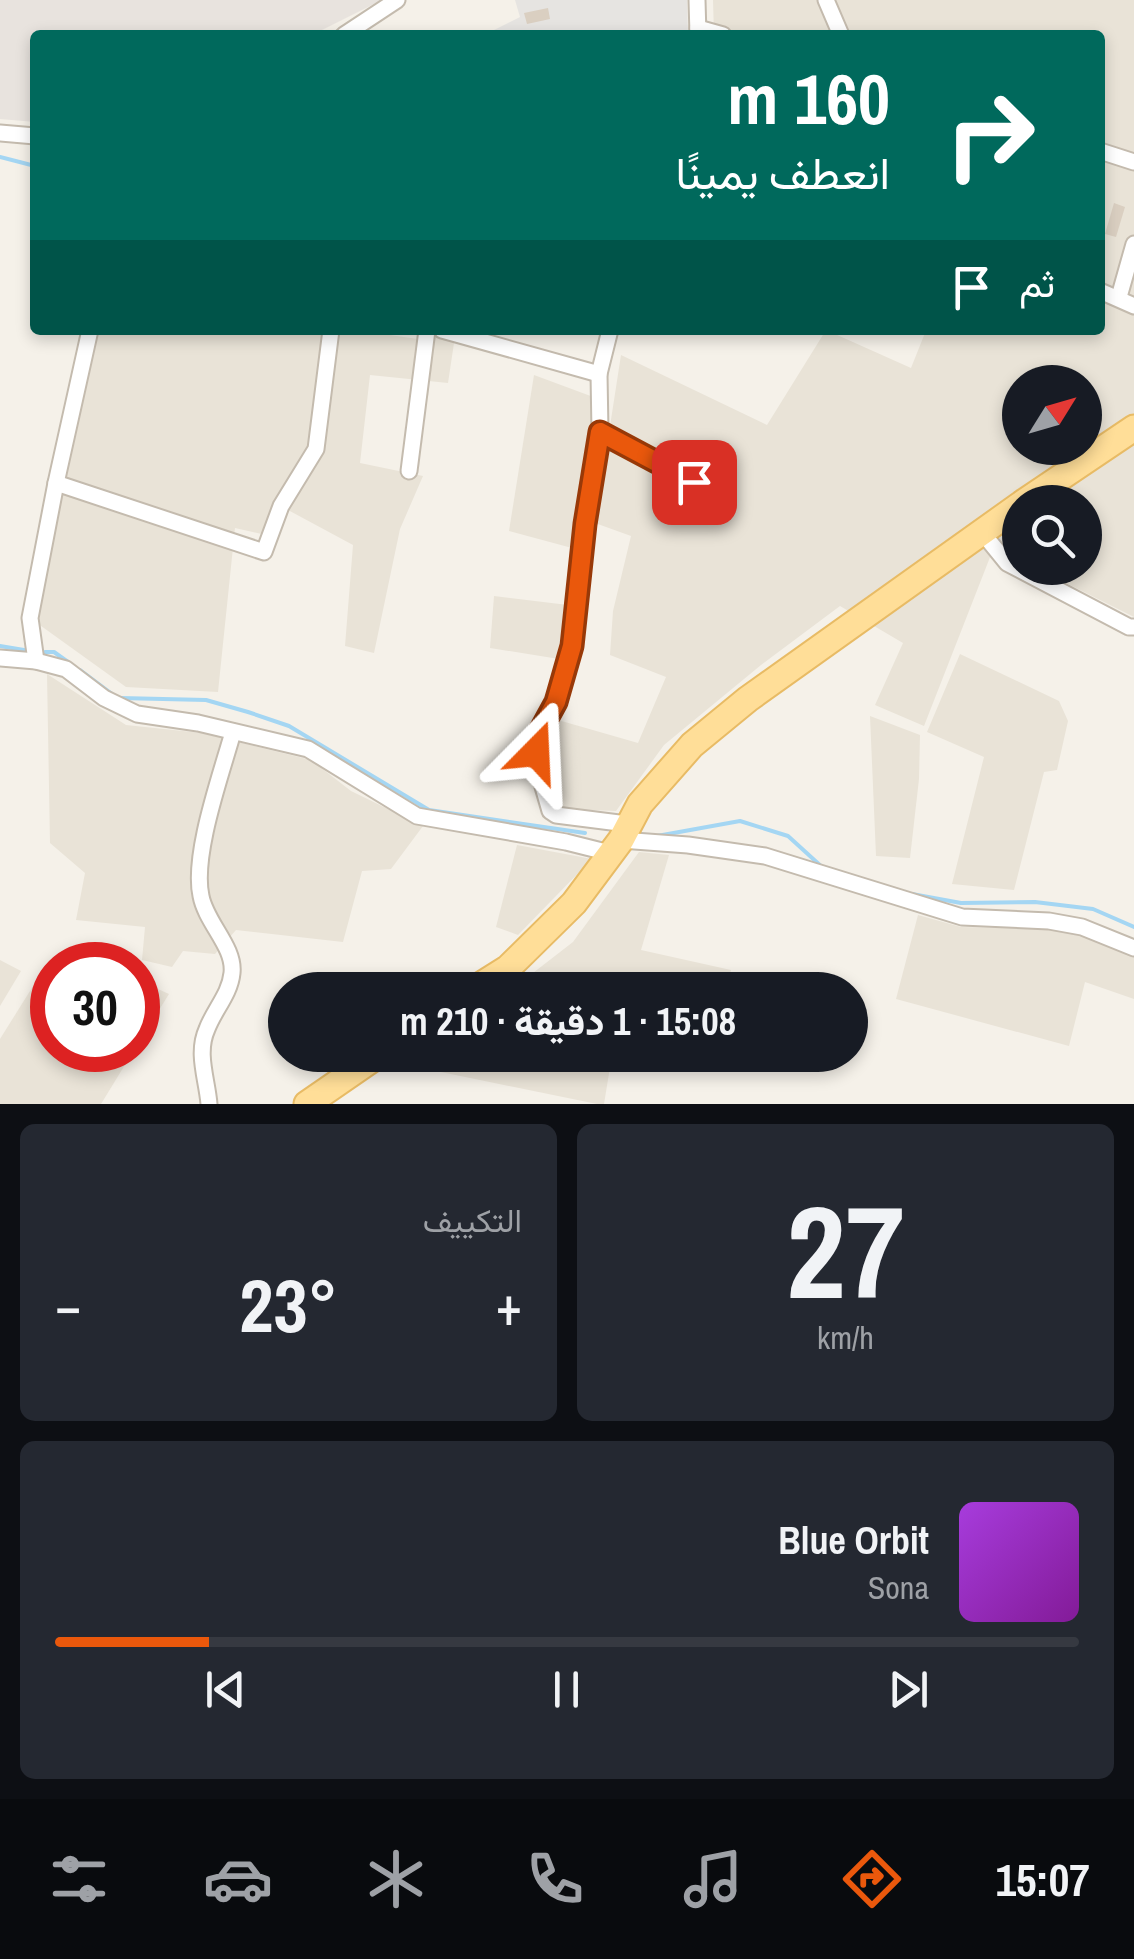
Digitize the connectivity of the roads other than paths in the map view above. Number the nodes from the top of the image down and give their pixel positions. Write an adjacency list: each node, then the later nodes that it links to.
1 (396, 0): 4 (street)
2 (697, 0): 5 (street)
3 (826, 0): 6 (street)
4 (351, 30)
5 (698, 30)
6 (839, 30)
7 (0, 133): 8 (street)
8 (30, 136)
9 (1105, 153): 10 (street)
10 (1134, 162)
11 (1134, 244): 13 (street)
12 (1105, 293): 13 (street)
13 (1119, 297): 14 (street)
14 (1134, 306)
15 (89, 335): 24 (street)
16 (330, 335): 24 (street)
17 (425, 335): 23 (street)
18 (460, 335): 20 (street)
19 (609, 335): 20 (street)
20 (599, 374): 22 (street)
21 (1133, 429): 26 (main road)
22 (600, 432): 25 (street); 33 (street)
23 (409, 471)
24 (56, 482): 31 (street)
25 (694, 482)
26 (1050, 485)
27 (1002, 517): 28 (main road)
28 (981, 531): 29 (street); 33 (main road)
29 (1134, 627)
30 (0, 658): 31 (street)
31 (36, 661): 32 (street)
32 (233, 732): 33 (street); 37 (street)
33 (619, 839): 34 (street); 35 (main road)
34 (1134, 948)
35 (502, 972)
36 (353, 1072): 38 (main road)
37 (209, 1104)
38 (307, 1104)

